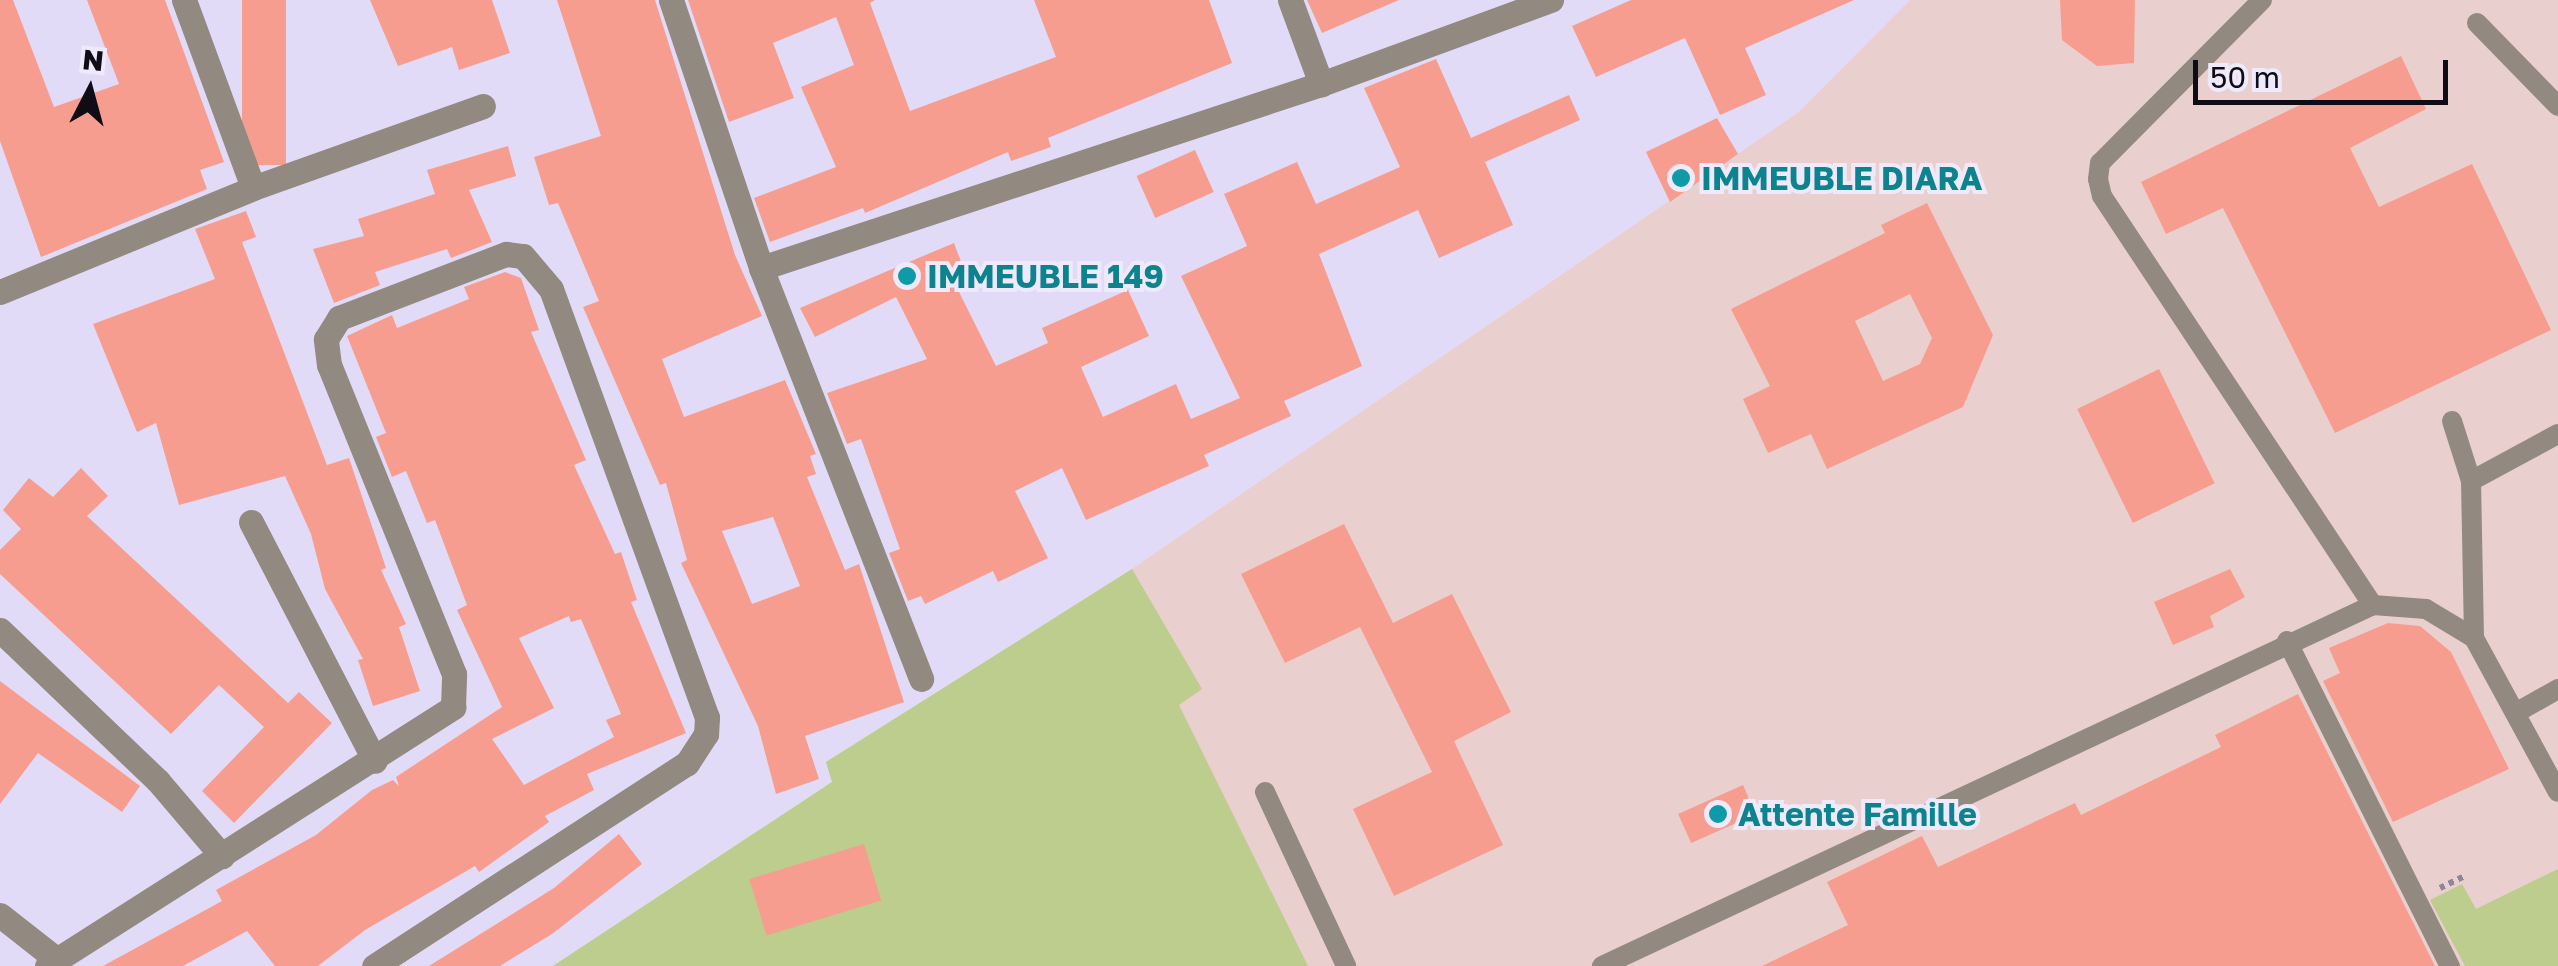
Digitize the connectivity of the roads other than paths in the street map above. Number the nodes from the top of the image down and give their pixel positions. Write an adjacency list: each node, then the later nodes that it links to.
1 (184, 0): 10 (street)
2 (671, 0): 11 (street)
3 (1290, 0): 7 (street)
4 (1551, 0): 7 (street)
5 (2262, 0): 17 (lane)
6 (2477, 22): 9 (lane)
7 (1321, 84): 11 (street)
8 (484, 106): 10 (street)
9 (2558, 106)
10 (253, 188): 12 (street)
11 (761, 268): 21 (street)
12 (0, 292)
13 (2452, 421): 15 (lane)
14 (2558, 434): 15 (lane)
15 (2470, 481): 19 (lane)
16 (251, 522): 24 (street)
17 (2373, 605): 19 (lane); 20 (lane)
18 (0, 630): 27 (street)
19 (2474, 638): 23 (lane)
20 (2287, 640): 32 (lane); 33 (lane)
21 (921, 680)
22 (2558, 689): 23 (lane)
23 (2519, 711): 26 (lane)
24 (375, 761): 27 (street); 30 (street)
25 (1266, 792): 31 (lane)
26 (2558, 792)
27 (222, 856): 29 (street)
28 (0, 914): 29 (street)
29 (51, 963)
30 (374, 966)
31 (1346, 966)
32 (1602, 966)
33 (2450, 966)

